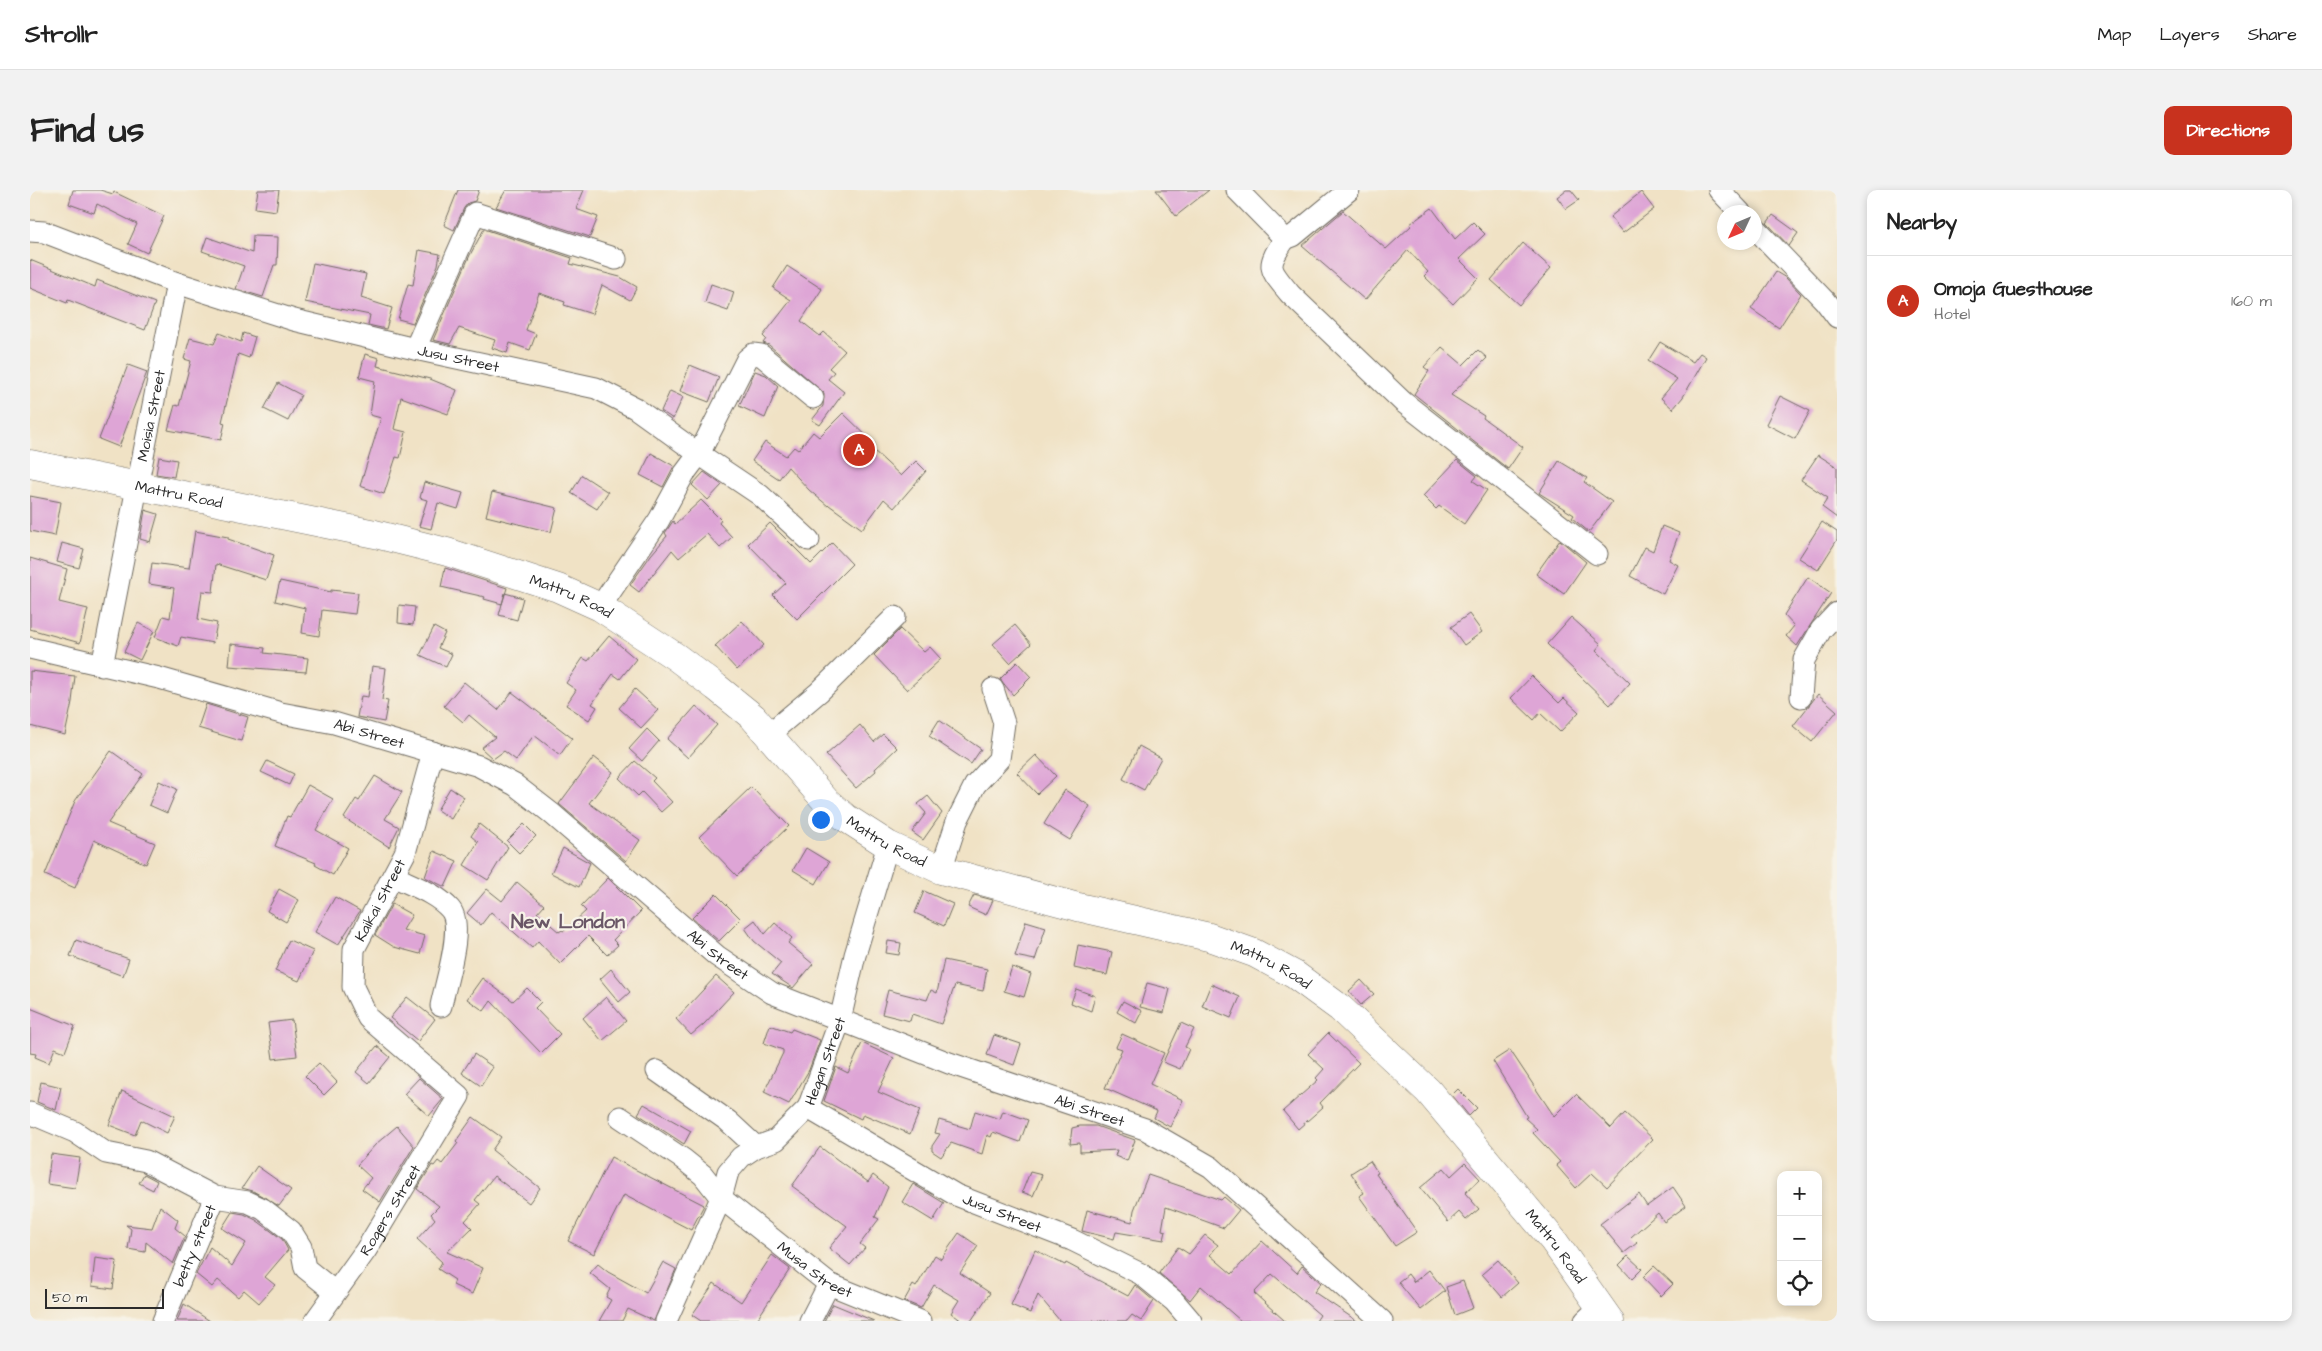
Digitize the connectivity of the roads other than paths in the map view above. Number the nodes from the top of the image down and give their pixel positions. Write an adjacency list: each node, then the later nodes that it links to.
1 (1237, 190): 7 (street)
2 (1349, 190): 7 (street)
3 (1719, 190): 4 (street)
4 (1733, 205)
5 (30, 231): 9 (street, Jusu Street)
6 (1762, 235): 10 (street)
7 (1285, 239): 17 (street)
8 (616, 259): 11 (street)
9 (177, 283): 11 (street, Jusu Street); 15 (street, Moisia Street)
10 (1837, 316)
11 (415, 350): 13 (street, Jusu Street)
12 (813, 398): 13 (street)
13 (699, 454): 16 (street, Jusu Street); 18 (street)
14 (30, 464): 15 (main road, Mattru Road)
15 (137, 487): 18 (main road, Mattru Road); 22 (street, Moisia Street)
16 (809, 540)
17 (1597, 554)
18 (600, 607): 25 (main road, Mattru Road)
19 (1837, 612): 24 (street)
20 (895, 617): 25 (street)
21 (30, 648): 22 (street, Abi Street)
22 (102, 666): 26 (street, Abi Street)
23 (993, 689): 28 (street)
24 (1800, 697)
25 (769, 734): 27 (main road, Mattru Road)
26 (433, 752): 29 (street, Kaikai Street); 31 (street, Abi Street)
27 (888, 845): 28 (main road, Mattru Road); 31 (street, Hegan Street)
28 (941, 870): 42 (main road, Mattru Road)
29 (393, 876): 30 (street); 33 (street, Kaikai Street)
30 (441, 1006)
31 (840, 1020): 34 (street, Hegan Street); 49 (street, Abi Street)
32 (657, 1071): 37 (street)
33 (459, 1096): 41 (street, Rogers Street)
34 (808, 1108): 37 (street, Hegan Street); 48 (street, Jusu Street)
35 (30, 1114): 38 (street)
36 (620, 1117): 39 (street, Musa Street)
37 (756, 1147): 39 (street, Hegan Street)
38 (215, 1197): 41 (street); 43 (street, betty street)
39 (721, 1198): 40 (street, Musa Street); 45 (street, Hegan Street)
40 (829, 1284): 46 (street); 47 (street, Musa Street)
41 (335, 1292): 44 (street, Rogers Street)
42 (1598, 1316)
43 (163, 1321)
44 (315, 1321)
45 (666, 1321)
46 (810, 1321)
47 (920, 1321)
48 (1191, 1321)
49 (1382, 1321)

